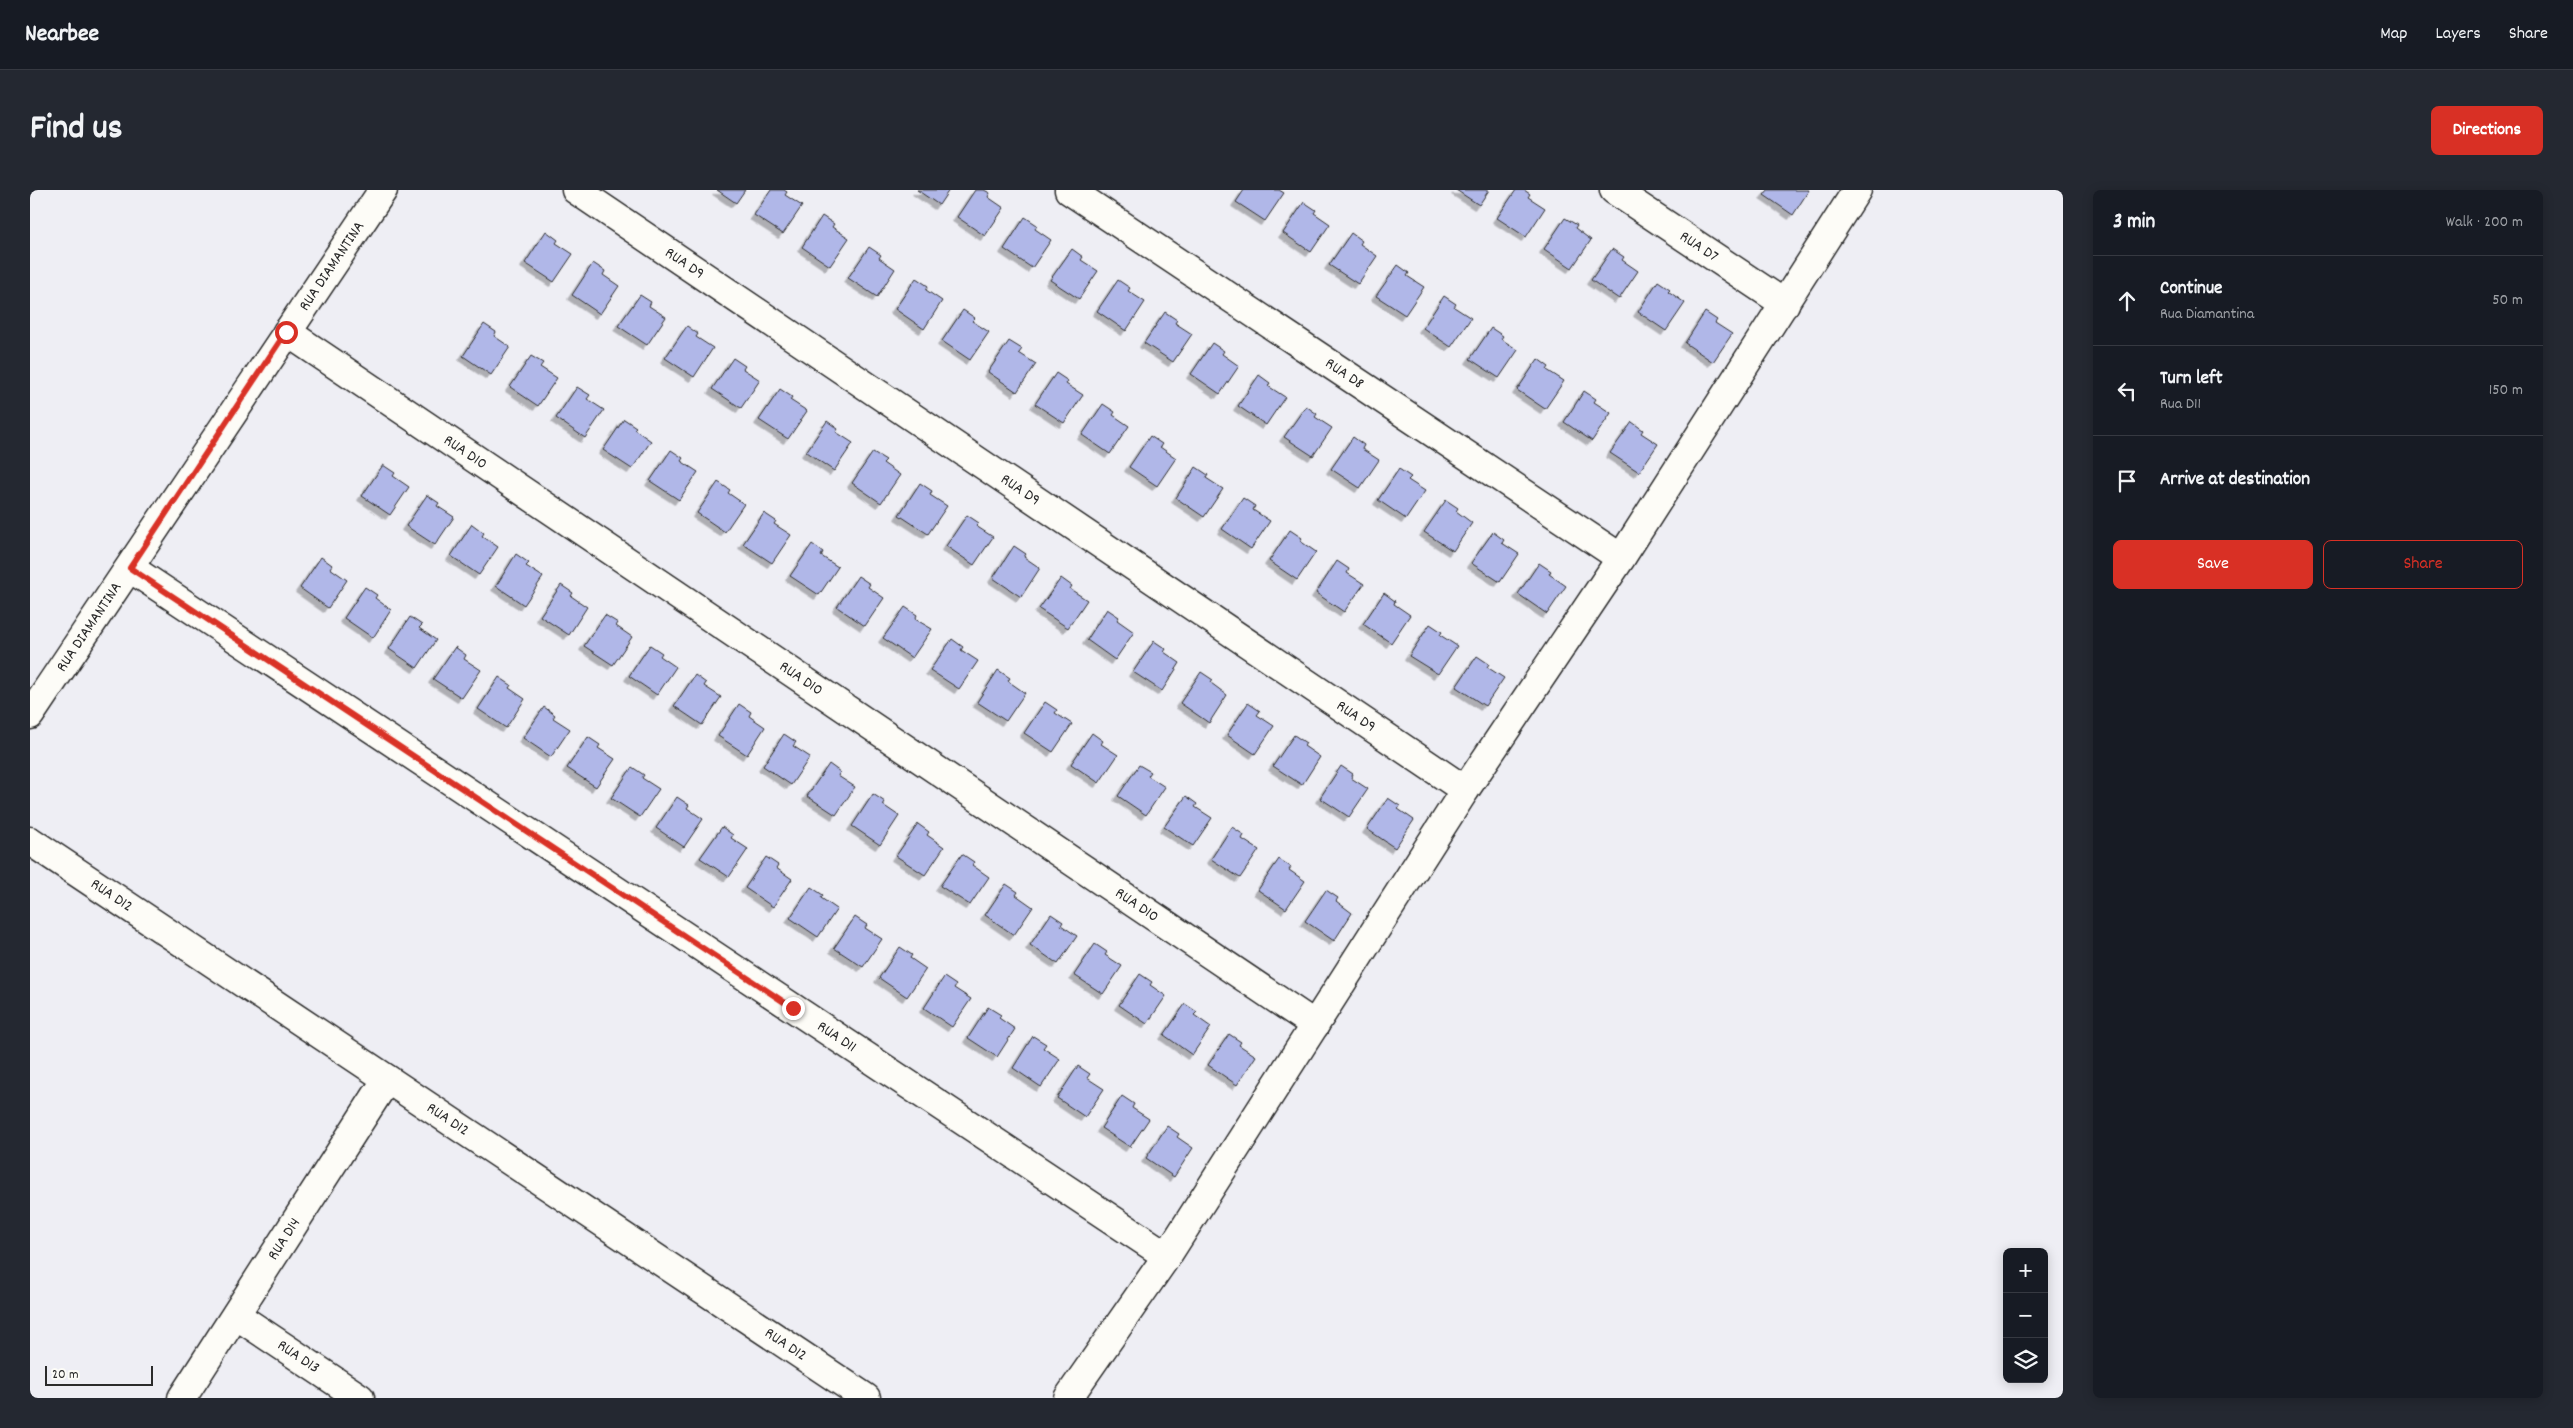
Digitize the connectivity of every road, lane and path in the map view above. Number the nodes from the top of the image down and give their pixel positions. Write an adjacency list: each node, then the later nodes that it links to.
1 (383, 190): 7 (street, RUA DIAMANTINA)
2 (576, 190): 11 (street, RUA D9)
3 (1069, 190): 8 (street, RUA D8)
4 (1614, 190): 6 (street, RUA D7)
5 (1857, 190): 6 (street)
6 (1785, 304): 8 (street)
7 (286, 332): 9 (street, RUA DIAMANTINA); 13 (street, RUA D10)
8 (1621, 558): 11 (street)
9 (130, 568): 10 (street, RUA DIAMANTINA); 15 (street, RUA D11)
10 (30, 715)
11 (1465, 790): 13 (street)
12 (30, 842): 14 (street, RUA D12)
13 (1315, 1025): 15 (street)
14 (387, 1080): 16 (street, RUA D14); 19 (street, RUA D12)
15 (1167, 1256): 20 (street)
16 (236, 1314): 17 (street, RUA D14); 18 (street, RUA D13)
17 (182, 1398)
18 (360, 1398)
19 (866, 1398)
20 (1068, 1398)

